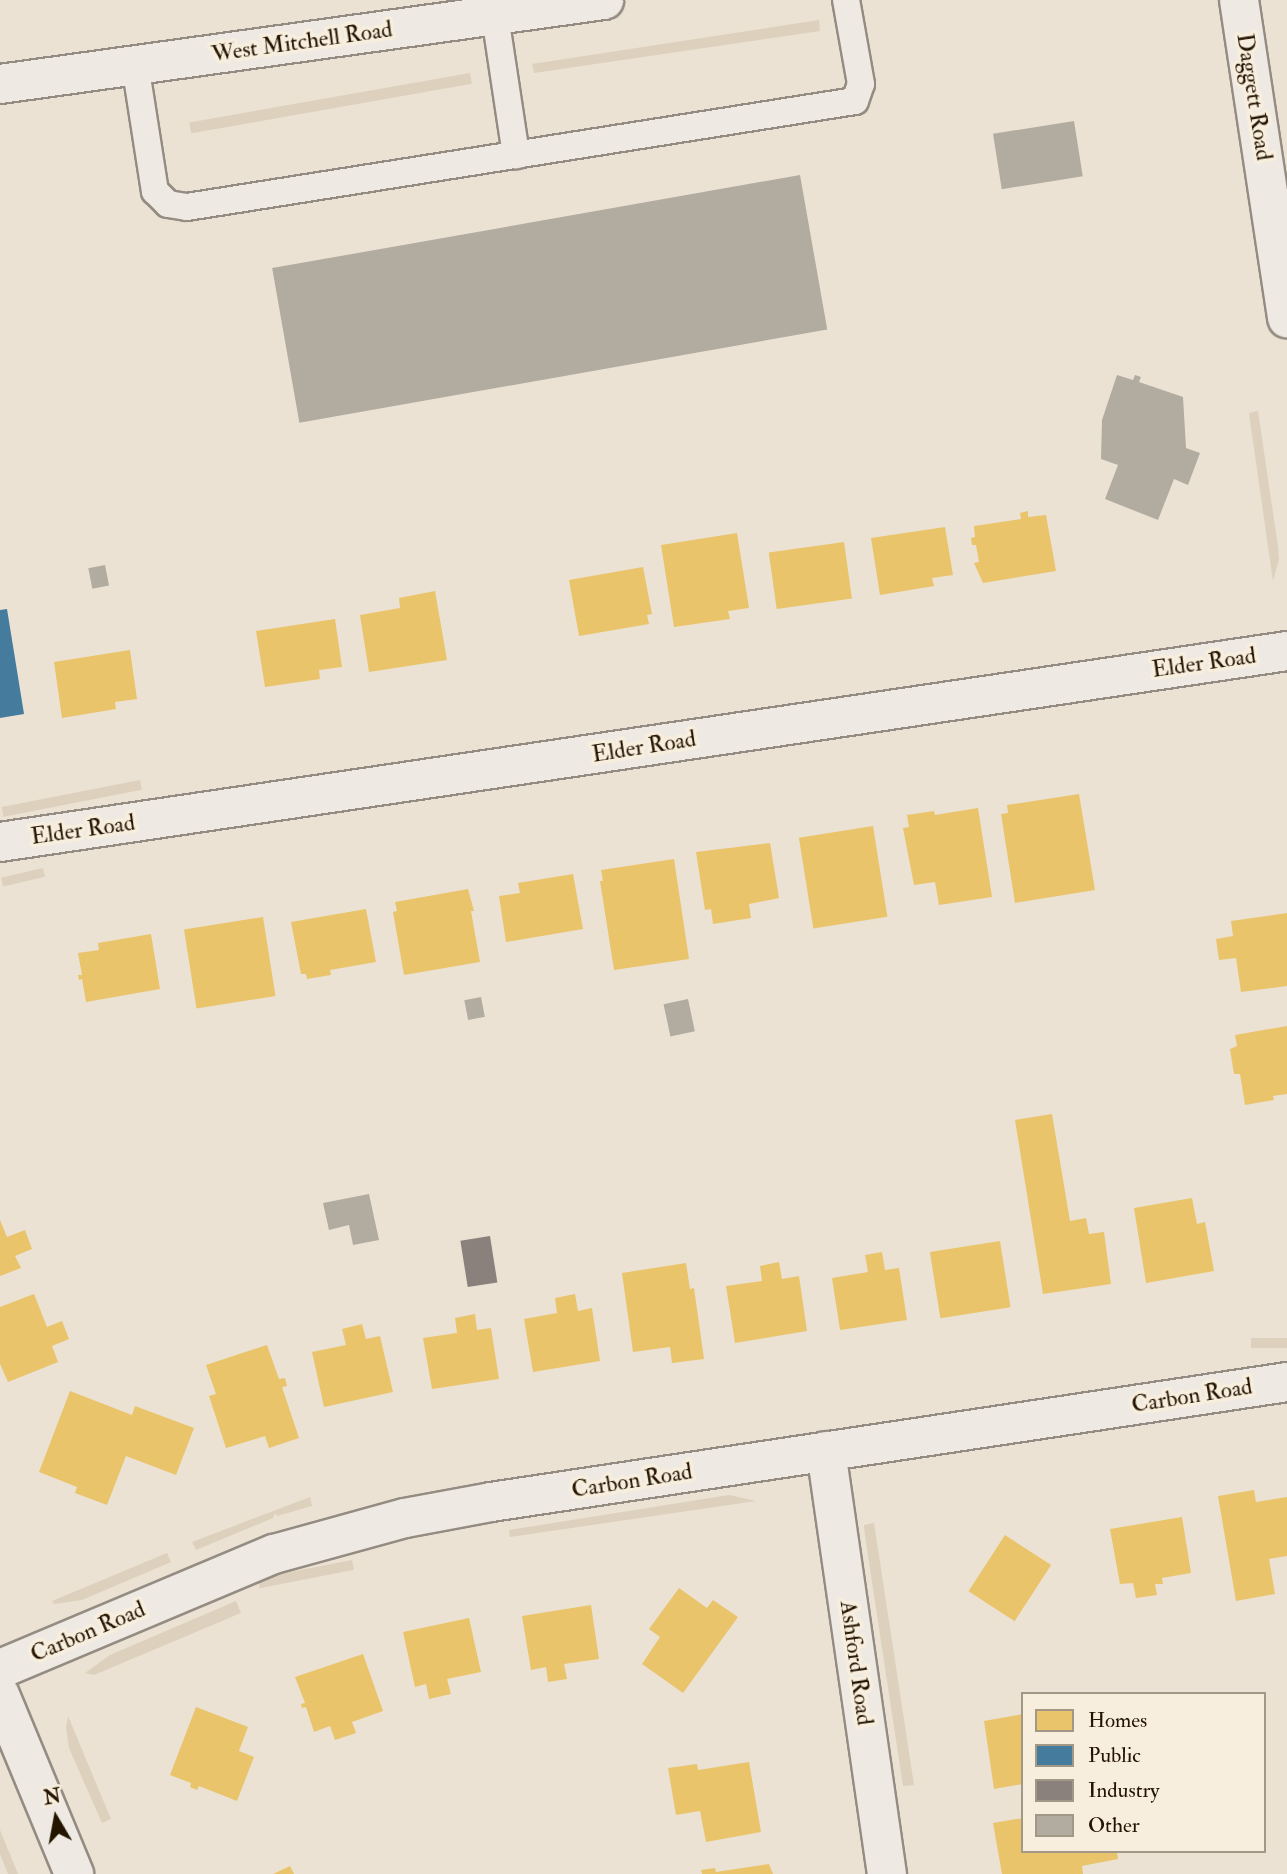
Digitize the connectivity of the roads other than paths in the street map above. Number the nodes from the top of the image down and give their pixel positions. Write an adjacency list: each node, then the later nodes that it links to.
1 (604, 0): 4 (street, West Mitchell Road)
2 (846, 0): 7 (lane)
3 (1239, 0): 8 (street, Daggett Road)
4 (495, 16): 5 (street, West Mitchell Road); 7 (lane)
5 (135, 64): 6 (street, West Mitchell Road); 7 (lane)
6 (0, 84)
7 (516, 155)
8 (1287, 318)
9 (1287, 651): 10 (street, Elder Road)
10 (0, 842)
11 (1287, 1382): 12 (street, Carbon Road)
12 (826, 1451): 13 (street, Carbon Road); 16 (street, Ashford Road)
13 (0, 1669)
14 (0, 1695): 15 (street)
15 (74, 1874)
16 (887, 1874)

